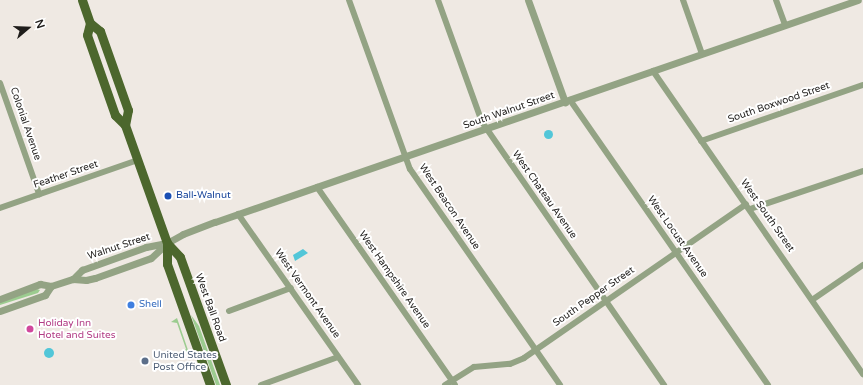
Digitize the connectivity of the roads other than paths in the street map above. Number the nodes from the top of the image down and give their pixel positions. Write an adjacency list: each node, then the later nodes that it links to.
1 (82, 0): 8 (main road, West Ball Road)
2 (349, 0): 18 (street, West Beacon Avenue)
3 (438, 0): 16 (street, West Chateau Avenue)
4 (528, 0): 14 (street)
5 (683, 0): 10 (street)
6 (776, 0): 9 (street)
7 (858, 0): 9 (street, South Walnut Street)
8 (90, 23): 15 (main road, West Ball Road); 15 (main road, West Ball Road)
9 (786, 25): 10 (street, South Walnut Street)
10 (702, 54): 11 (street, South Walnut Street)
11 (653, 71): 14 (street, South Walnut Street); 17 (street, West South Street)
12 (0, 83): 22 (street, Colonial Avenue)
13 (863, 85): 17 (street, South Boxwood Street)
14 (568, 101): 16 (street, South Walnut Street); 27 (street, West Locust Avenue)
15 (126, 125): 19 (main road, West Ball Road)
16 (487, 129): 18 (street, South Walnut Street); 34 (street, West Chateau Avenue)
17 (701, 140): 23 (street, West South Street)
18 (406, 158): 21 (street, South Walnut Street); 37 (street, West Beacon Avenue)
19 (138, 160): 22 (street, Feather Street); 26 (main road, West Ball Road)
20 (863, 171): 23 (street, South Pepper Street)
21 (317, 187): 25 (street, South Walnut Street); 40 (street, West Hampshire Avenue)
22 (39, 194): 24 (street, Feather Street)
23 (748, 207): 27 (street, South Pepper Street); 33 (street, West South Street)
24 (0, 208)
25 (238, 214): 26 (street, South Walnut Street); 31 (street, West Vermont Avenue)
26 (167, 243): 29 (street, Walnut Street); 29 (street, Walnut Street); 41 (main road, West Ball Road); 42 (main road, West Ball Road)
27 (676, 253): 34 (street, South Pepper Street); 48 (street, West Locust Avenue)
28 (863, 265): 33 (street)
29 (73, 279): 30 (street, Walnut Street)
30 (51, 286): 32 (street, Walnut Street); 35 (street, Walnut Street)
31 (291, 288): 36 (street); 38 (street, West Vermont Avenue)
32 (0, 298)
33 (812, 300): 39 (street, West South Street)
34 (606, 301): 37 (street, South Pepper Street); 47 (street, West Chateau Avenue)
35 (0, 311)
36 (229, 311)
37 (535, 350): 40 (street, South Pepper Street); 46 (street, West Beacon Avenue)
38 (338, 357): 43 (street); 44 (street, West Vermont Avenue)
39 (863, 374)
40 (453, 383): 45 (street, South Pepper Street)
41 (210, 385)
42 (226, 385)
43 (261, 385)
44 (358, 385)
45 (445, 385)
46 (560, 385)
47 (664, 385)
48 (768, 385)

